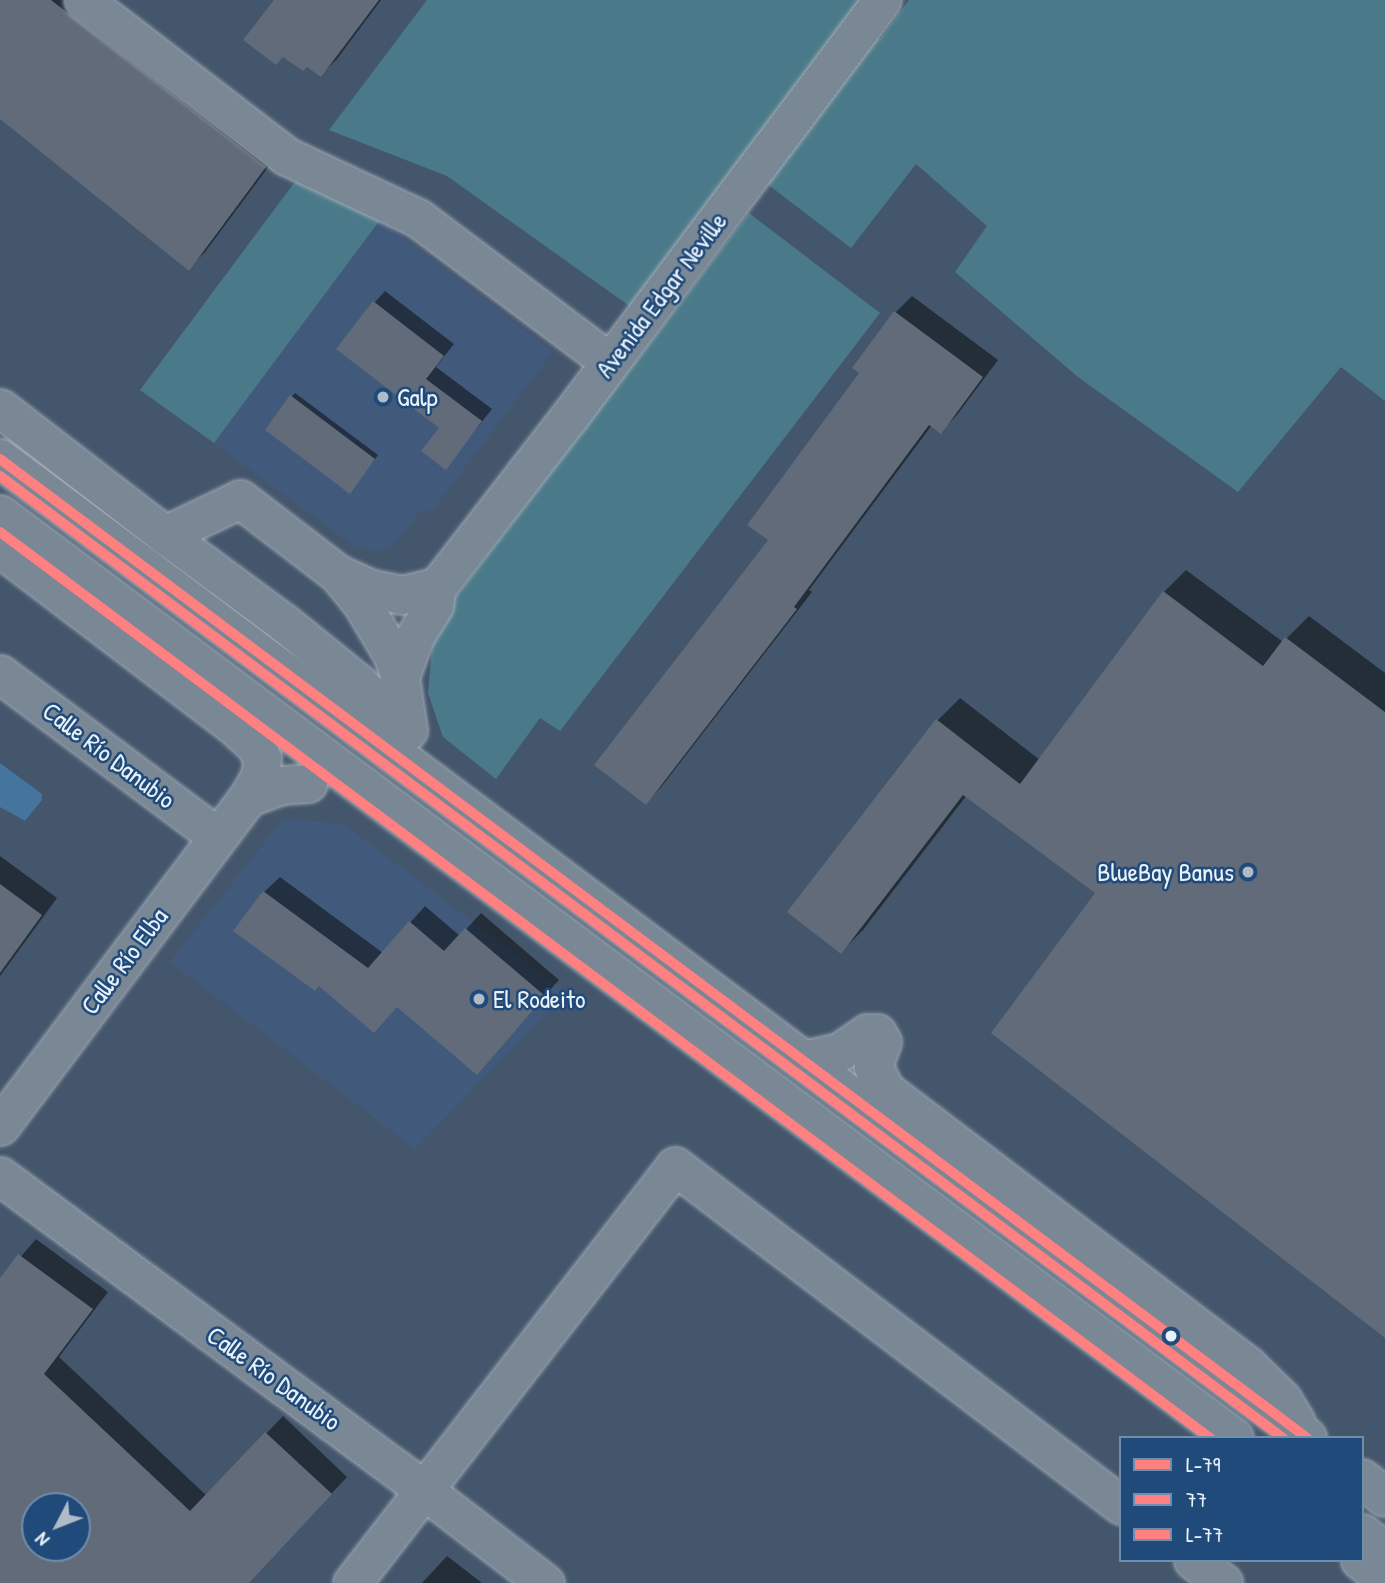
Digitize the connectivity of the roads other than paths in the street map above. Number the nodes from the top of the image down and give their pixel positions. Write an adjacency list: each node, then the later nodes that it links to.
1 (83, 0): 3 (street)
2 (882, 0): 3 (street, Avenida Edgar Neville)
3 (610, 362): 11 (street, Avenida Edgar Neville)
4 (0, 408): 7 (street)
5 (0, 459): 20 (highway)
6 (0, 515): 8 (highway)
7 (165, 535): 10 (street); 15 (street)
8 (43, 547): 14 (highway); 18 (highway)
9 (0, 548): 14 (street)
10 (338, 574): 11 (street); 13 (street)
11 (437, 587): 13 (street, Avenida Edgar Neville)
12 (0, 674): 19 (street, Calle Río Danubio)
13 (400, 677): 15 (street)
14 (208, 706): 17 (street, Calle Río Elba)
15 (408, 730): 20 (highway)
16 (309, 783): 17 (street); 18 (highway)
17 (248, 797): 19 (street, Calle Río Elba)
18 (381, 801): 24 (highway)
19 (218, 837): 22 (street, Calle Río Elba)
20 (674, 964): 21 (highway)
21 (802, 1060): 27 (highway); 28 (street)
22 (0, 1126)
23 (0, 1176): 30 (street, Calle Río Danubio)
24 (1191, 1406): 25 (street); 26 (highway)
25 (1219, 1436)
26 (1231, 1436)
27 (1304, 1436)
28 (1304, 1436)
29 (1364, 1480): 31 (highway)
30 (423, 1489): 32 (street); 38 (street); 39 (street, Calle Río Danubio)
31 (1385, 1496)
32 (1119, 1503)
33 (1364, 1535): 34 (highway)
34 (1385, 1551)
35 (1196, 1562): 40 (street)
36 (1363, 1562): 37 (street)
37 (1385, 1579)
38 (352, 1583)
39 (545, 1583)
40 (1223, 1583)

